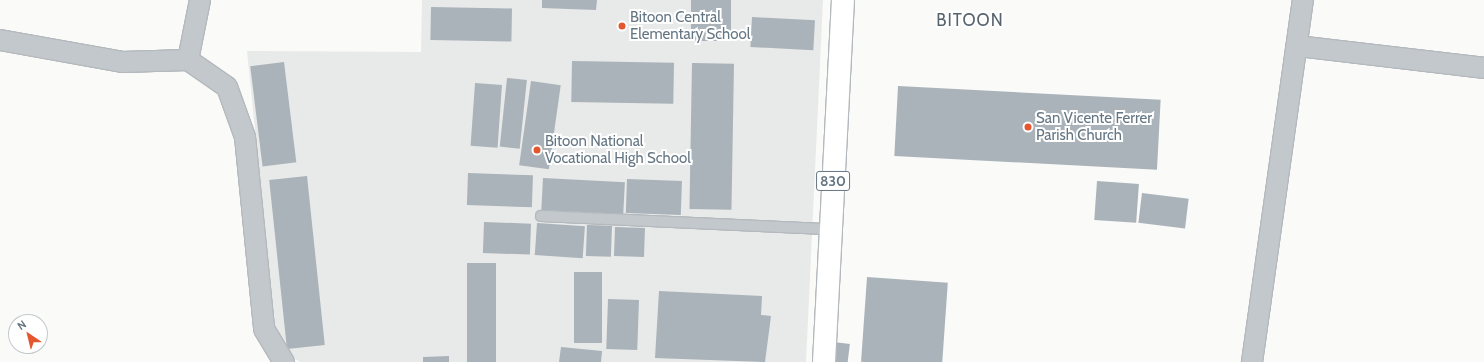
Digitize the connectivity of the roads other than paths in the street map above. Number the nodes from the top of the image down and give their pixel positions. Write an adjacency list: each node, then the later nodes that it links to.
1 (200, 0): 6 (street)
2 (843, 0): 9 (highway, 830)
3 (1303, 0): 5 (street)
4 (0, 40): 6 (street)
5 (1298, 46): 7 (street); 12 (street)
6 (188, 60): 10 (street)
7 (1484, 68)
8 (541, 216): 9 (lane)
9 (831, 229): 11 (highway, 830)
10 (284, 362)
11 (824, 362)
12 (1252, 362)

